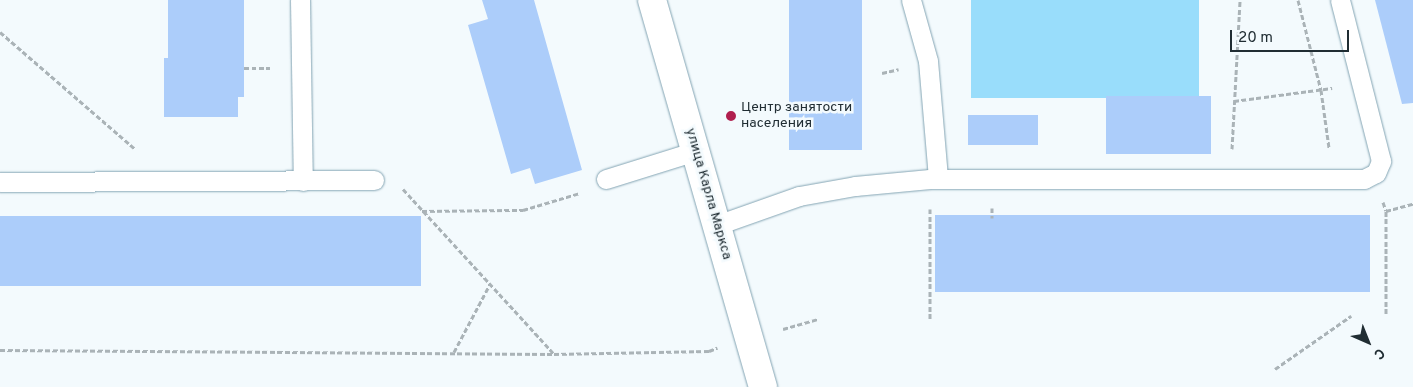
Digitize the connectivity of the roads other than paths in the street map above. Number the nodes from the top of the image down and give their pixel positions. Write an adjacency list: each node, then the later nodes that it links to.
1 (300, 0): 9 (lane)
2 (652, 0): 5 (street, улица Карла Маркса)
3 (911, 0): 7 (lane)
4 (1340, 0): 7 (lane)
5 (696, 151): 6 (lane); 11 (street, улица Карла Маркса)
6 (606, 179)
7 (934, 179): 11 (lane)
8 (374, 180): 9 (lane)
9 (303, 181): 10 (lane)
10 (0, 182)
11 (717, 225): 12 (street, улица Карла Маркса)
12 (763, 387)

